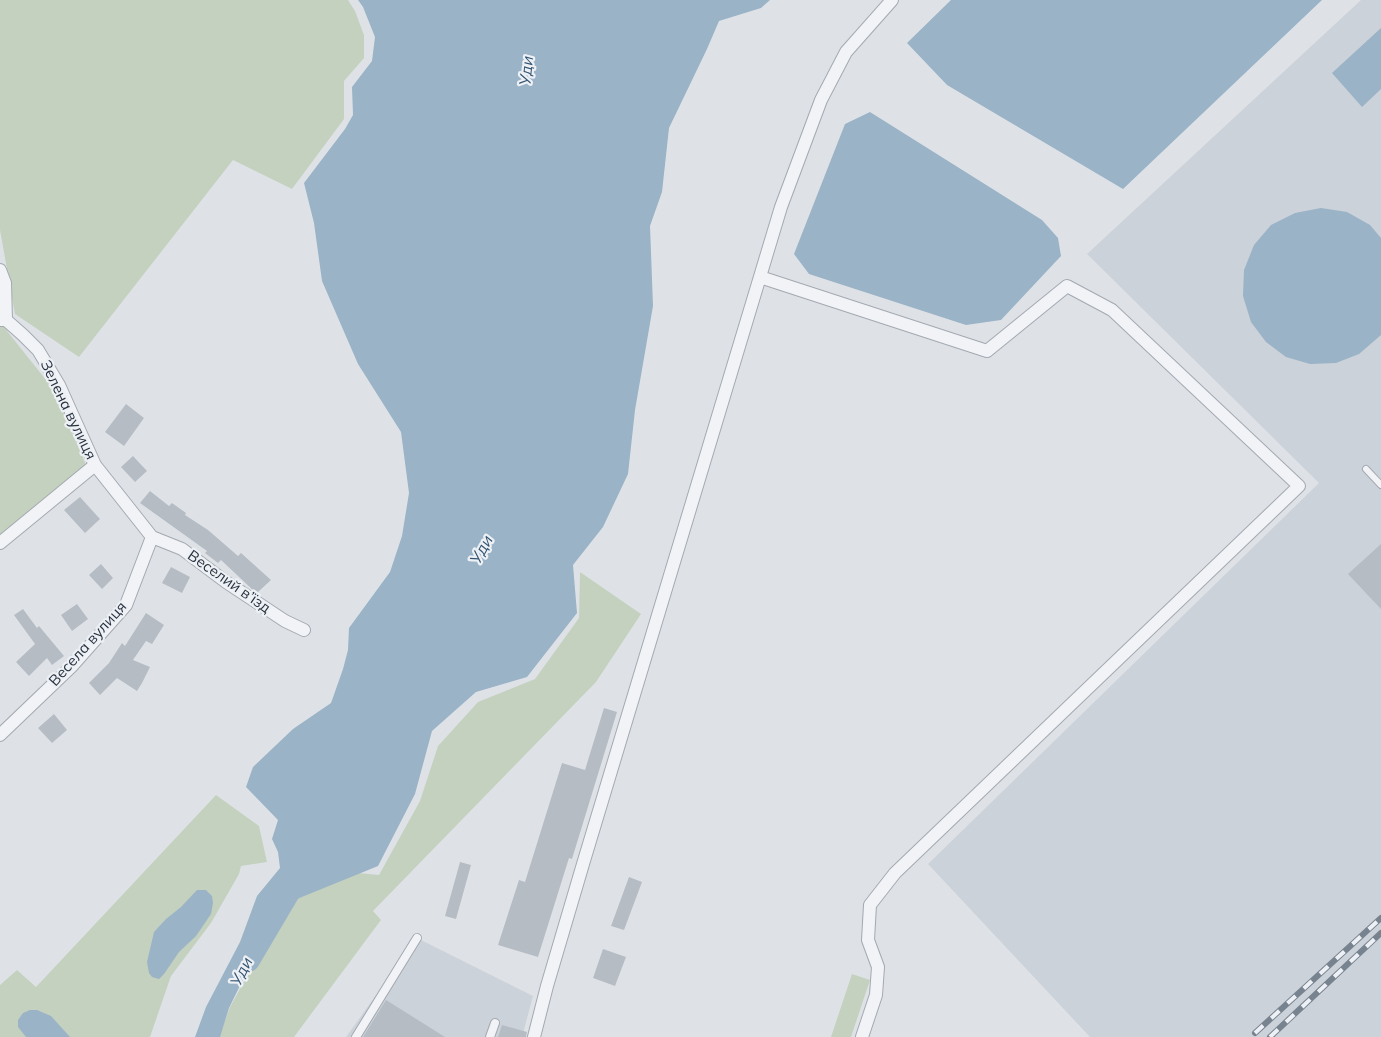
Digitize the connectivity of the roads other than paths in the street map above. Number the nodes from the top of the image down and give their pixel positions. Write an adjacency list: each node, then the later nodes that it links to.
1 (892, 0): 3 (street)
2 (0, 270): 4 (street)
3 (760, 277): 16 (street); 17 (street)
4 (3, 320): 5 (street, Зелена вулиця)
5 (95, 465): 8 (street, Зелена вулиця); 9 (street)
6 (1366, 469): 7 (lane)
7 (1381, 484)
8 (152, 537): 10 (street, Веселий в’їзд); 11 (street, Весела вулиця)
9 (0, 543)
10 (304, 630)
11 (0, 735)
12 (417, 938): 14 (street)
13 (495, 1023): 15 (street)
14 (356, 1037)
15 (490, 1037)
16 (534, 1037)
17 (862, 1037)

